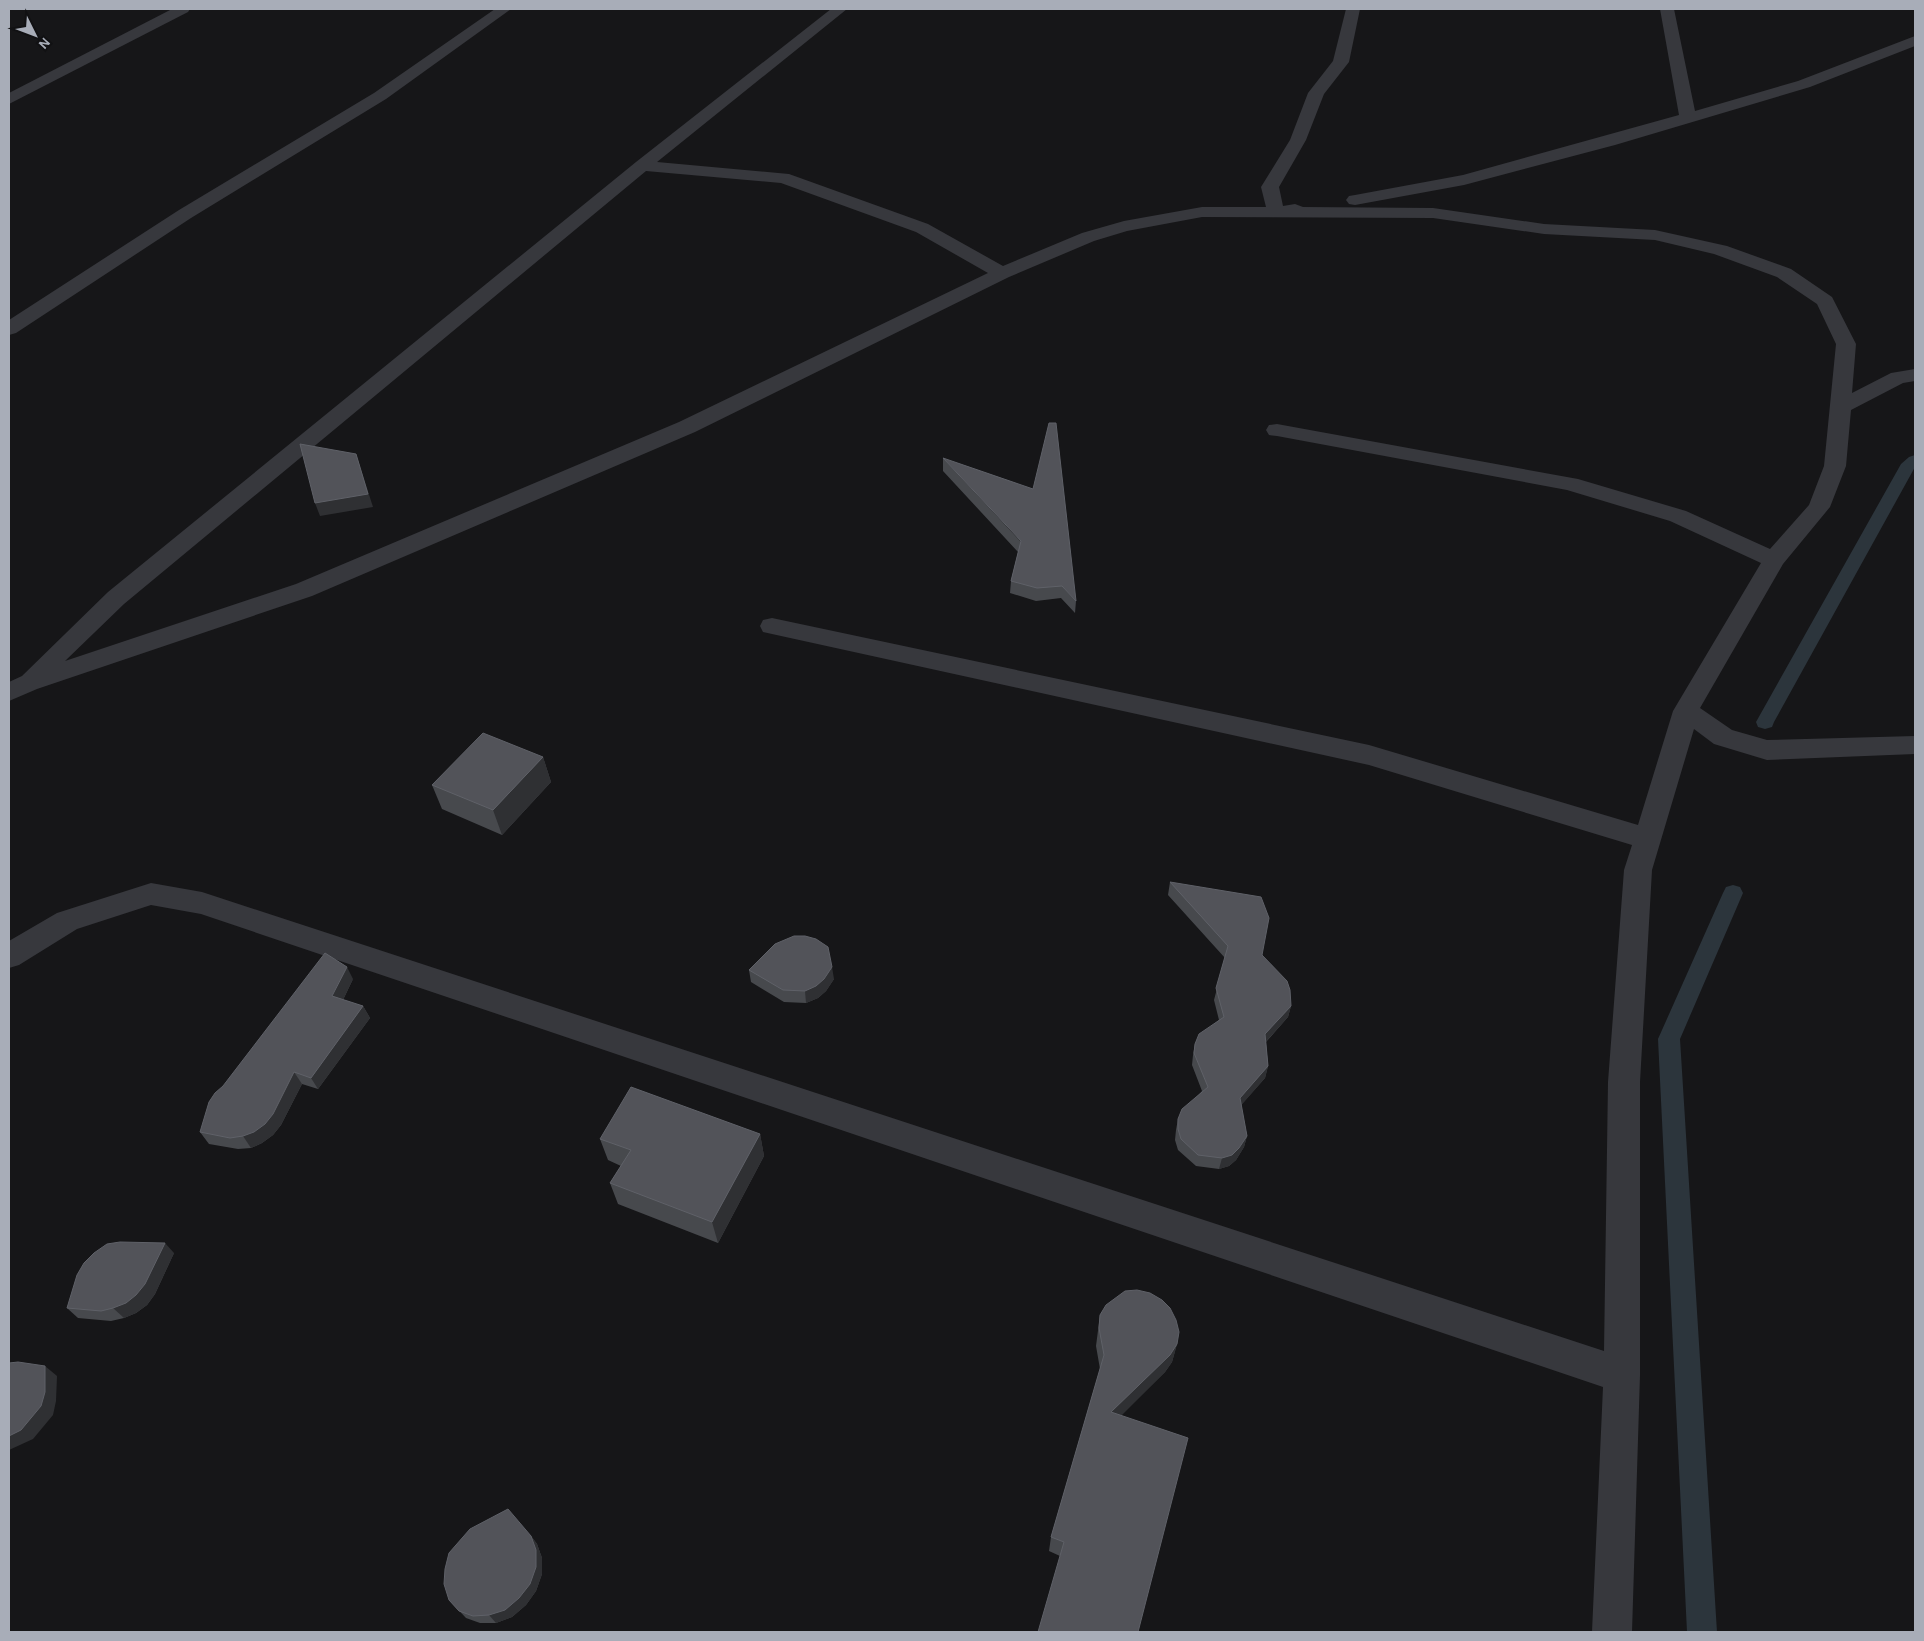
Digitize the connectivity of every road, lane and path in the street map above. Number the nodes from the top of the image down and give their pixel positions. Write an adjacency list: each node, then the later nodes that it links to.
1 (183, 9): 7 (street)
2 (504, 9): 14 (street)
3 (840, 9): 9 (street)
4 (1353, 9): 11 (street)
5 (1667, 9): 8 (street)
6 (1915, 41): 8 (street)
7 (9, 99)
8 (1688, 118): 10 (street)
9 (642, 166): 13 (street); 20 (street)
10 (1464, 180): 11 (street); 12 (street)
11 (1276, 212): 12 (street); 13 (street)
12 (1544, 229): 16 (street)
13 (1002, 273): 20 (street)
14 (9, 329)
15 (1915, 375): 16 (street)
16 (1840, 407): 18 (street)
17 (1277, 430): 18 (street)
18 (1774, 560): 21 (street)
19 (772, 626): 23 (street)
20 (15, 684)
21 (1686, 710): 22 (street); 23 (street)
22 (1915, 745)
23 (1648, 839): 25 (street)
24 (9, 956): 25 (street)
25 (1622, 1375): 26 (street)
26 (1612, 1632)

